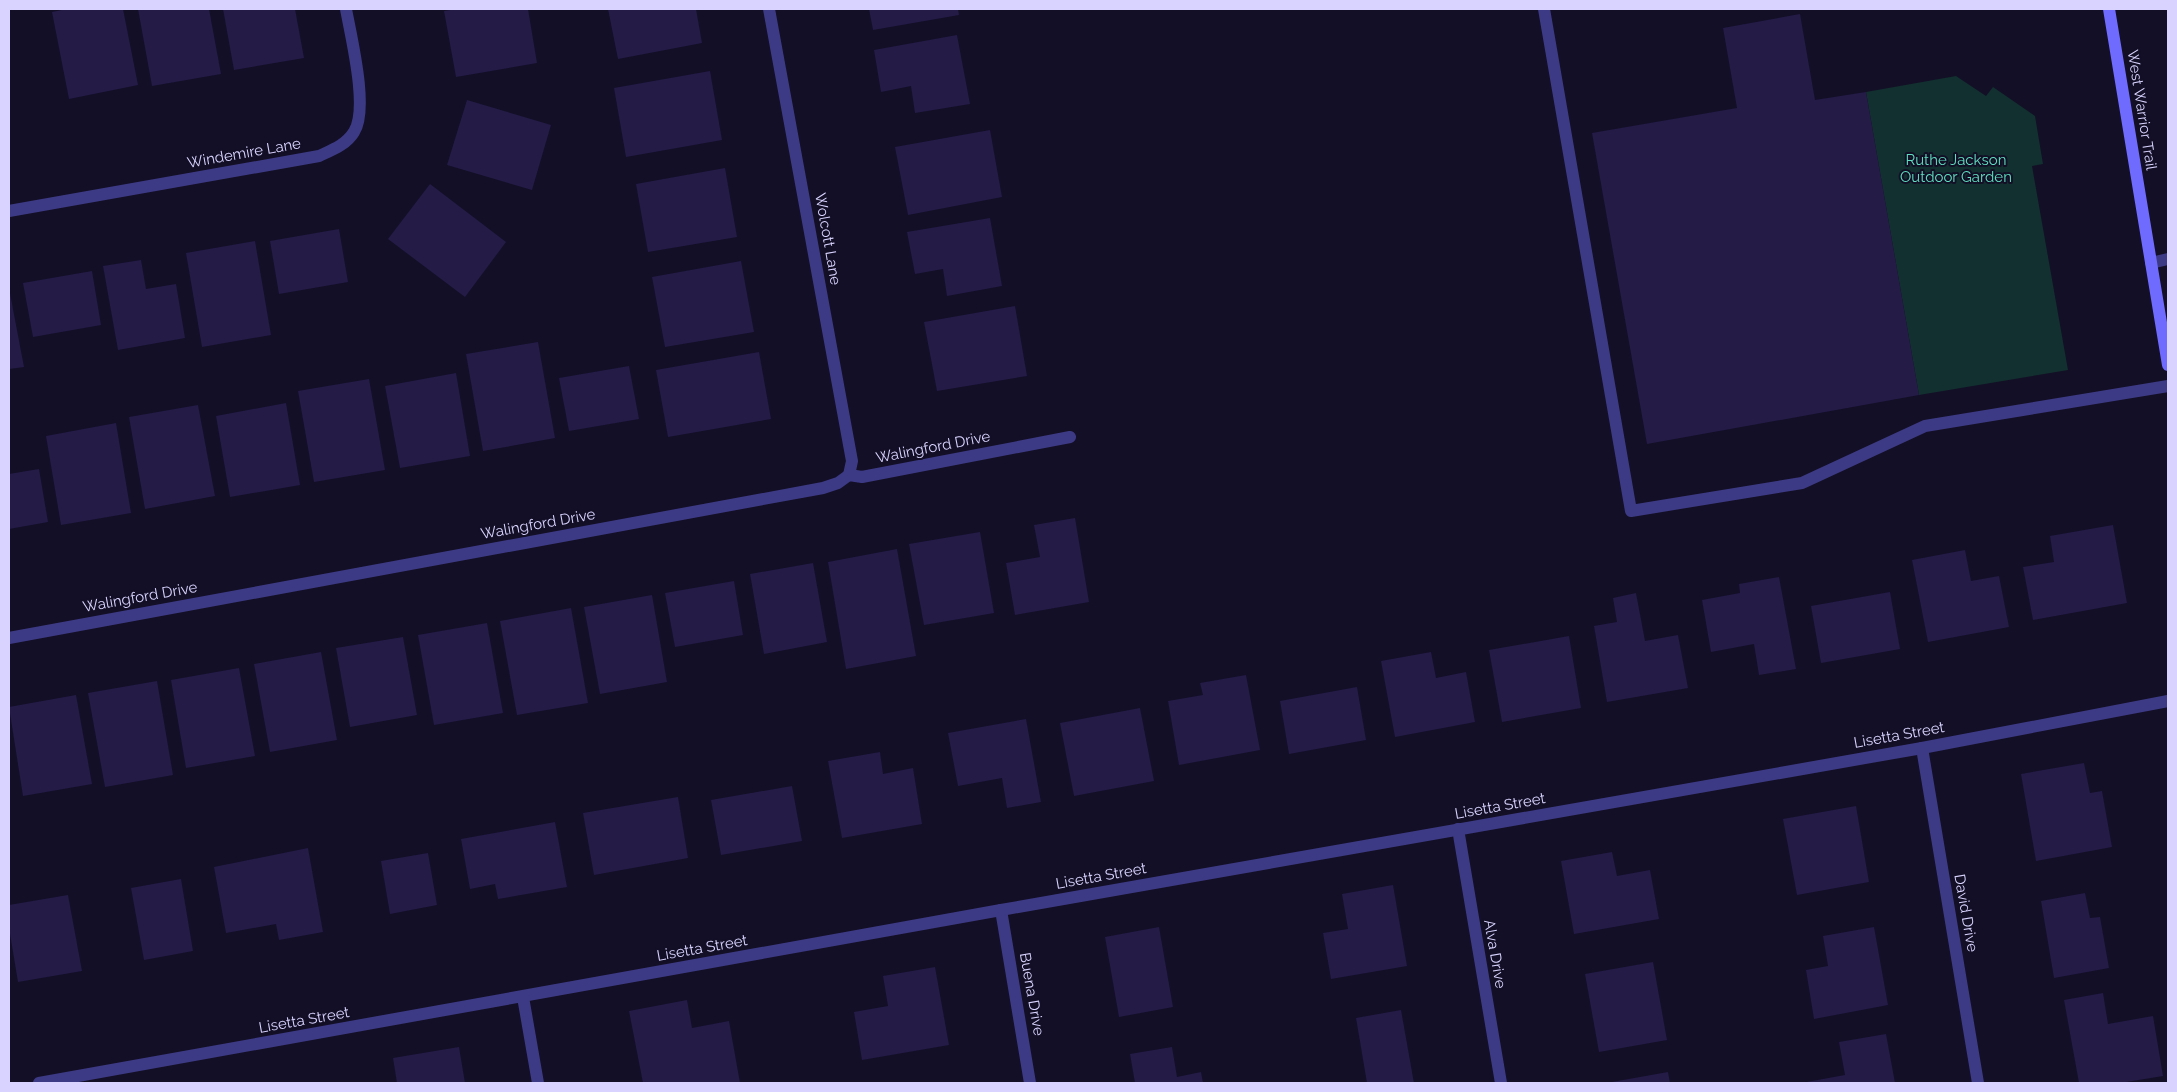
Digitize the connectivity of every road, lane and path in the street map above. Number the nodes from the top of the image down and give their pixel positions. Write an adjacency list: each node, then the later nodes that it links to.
1 (346, 9): 5 (street, Windemire Lane)
2 (769, 9): 11 (street, Wolcott Lane)
3 (1544, 9): 9 (street)
4 (2109, 9): 7 (main road, West Warrior Trail)
5 (9, 211)
6 (2168, 259): 7 (street)
7 (2151, 263): 8 (main road, West Warrior Trail)
8 (2168, 365)
9 (2168, 386)
10 (1070, 437): 11 (street, Walingford Drive)
11 (849, 475): 12 (street, Walingford Drive)
12 (9, 638)
13 (2168, 701): 14 (street, Lisetta Street)
14 (1922, 748): 15 (street, Lisetta Street); 22 (street, David Drive)
15 (1458, 830): 16 (street, Lisetta Street); 21 (street, Alva Drive)
16 (1001, 910): 17 (street, Lisetta Street); 20 (street, Buena Drive)
17 (523, 997): 18 (street, Lisetta Street); 19 (street)
18 (46, 1083)
19 (538, 1083)
20 (1030, 1083)
21 (1501, 1083)
22 (1978, 1083)

